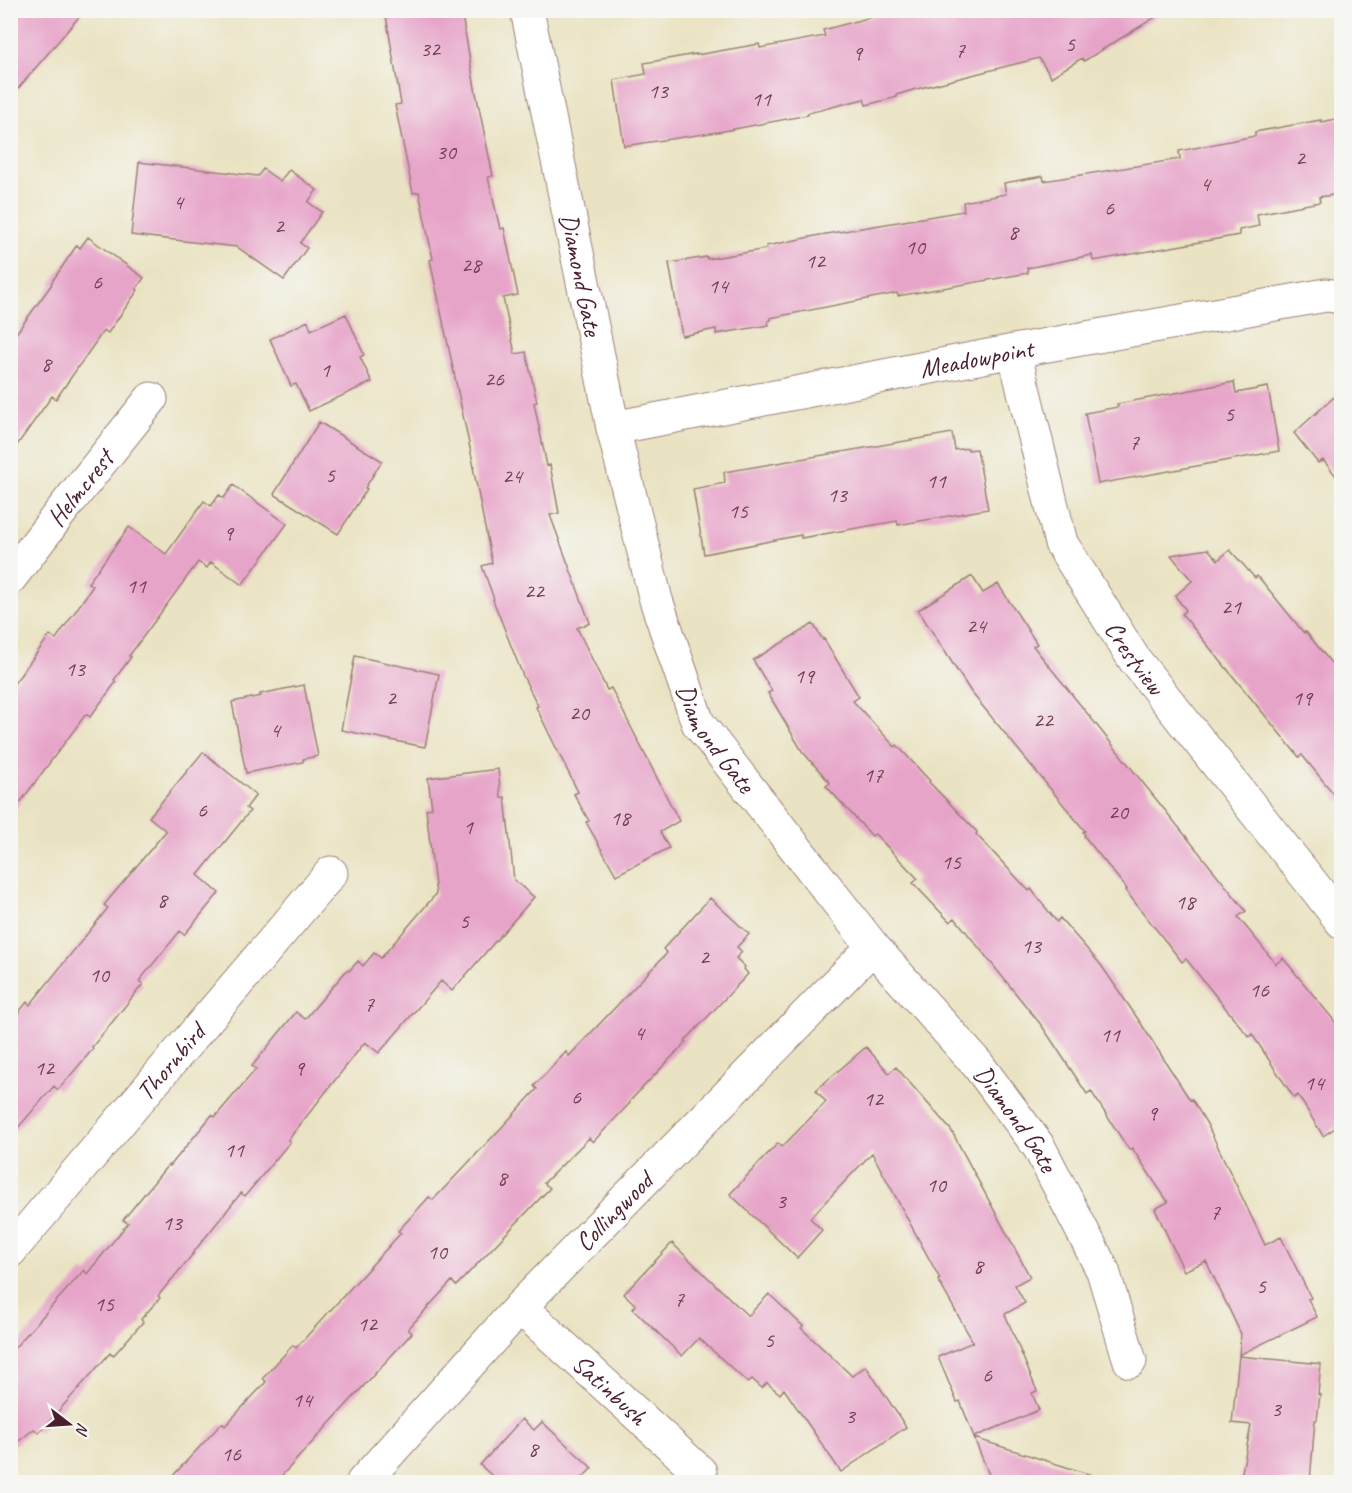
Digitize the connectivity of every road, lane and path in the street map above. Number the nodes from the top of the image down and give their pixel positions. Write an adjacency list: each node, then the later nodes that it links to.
1 (527, 10): 5 (street, Diamond Gate)
2 (1341, 297): 3 (street, Meadowpoint)
3 (1014, 351): 5 (street, Meadowpoint); 8 (street, Crestview)
4 (152, 399): 6 (street, Helmcrest)
5 (613, 428): 9 (street, Diamond Gate)
6 (10, 578)
7 (331, 873): 10 (street, Thornbird)
8 (1341, 922)
9 (873, 947): 11 (street, Collingwood); 12 (street, Diamond Gate)
10 (10, 1251)
11 (520, 1307): 13 (street, Satinbush); 14 (street, Collingwood)
12 (1130, 1361)
13 (700, 1472)
14 (363, 1482)

